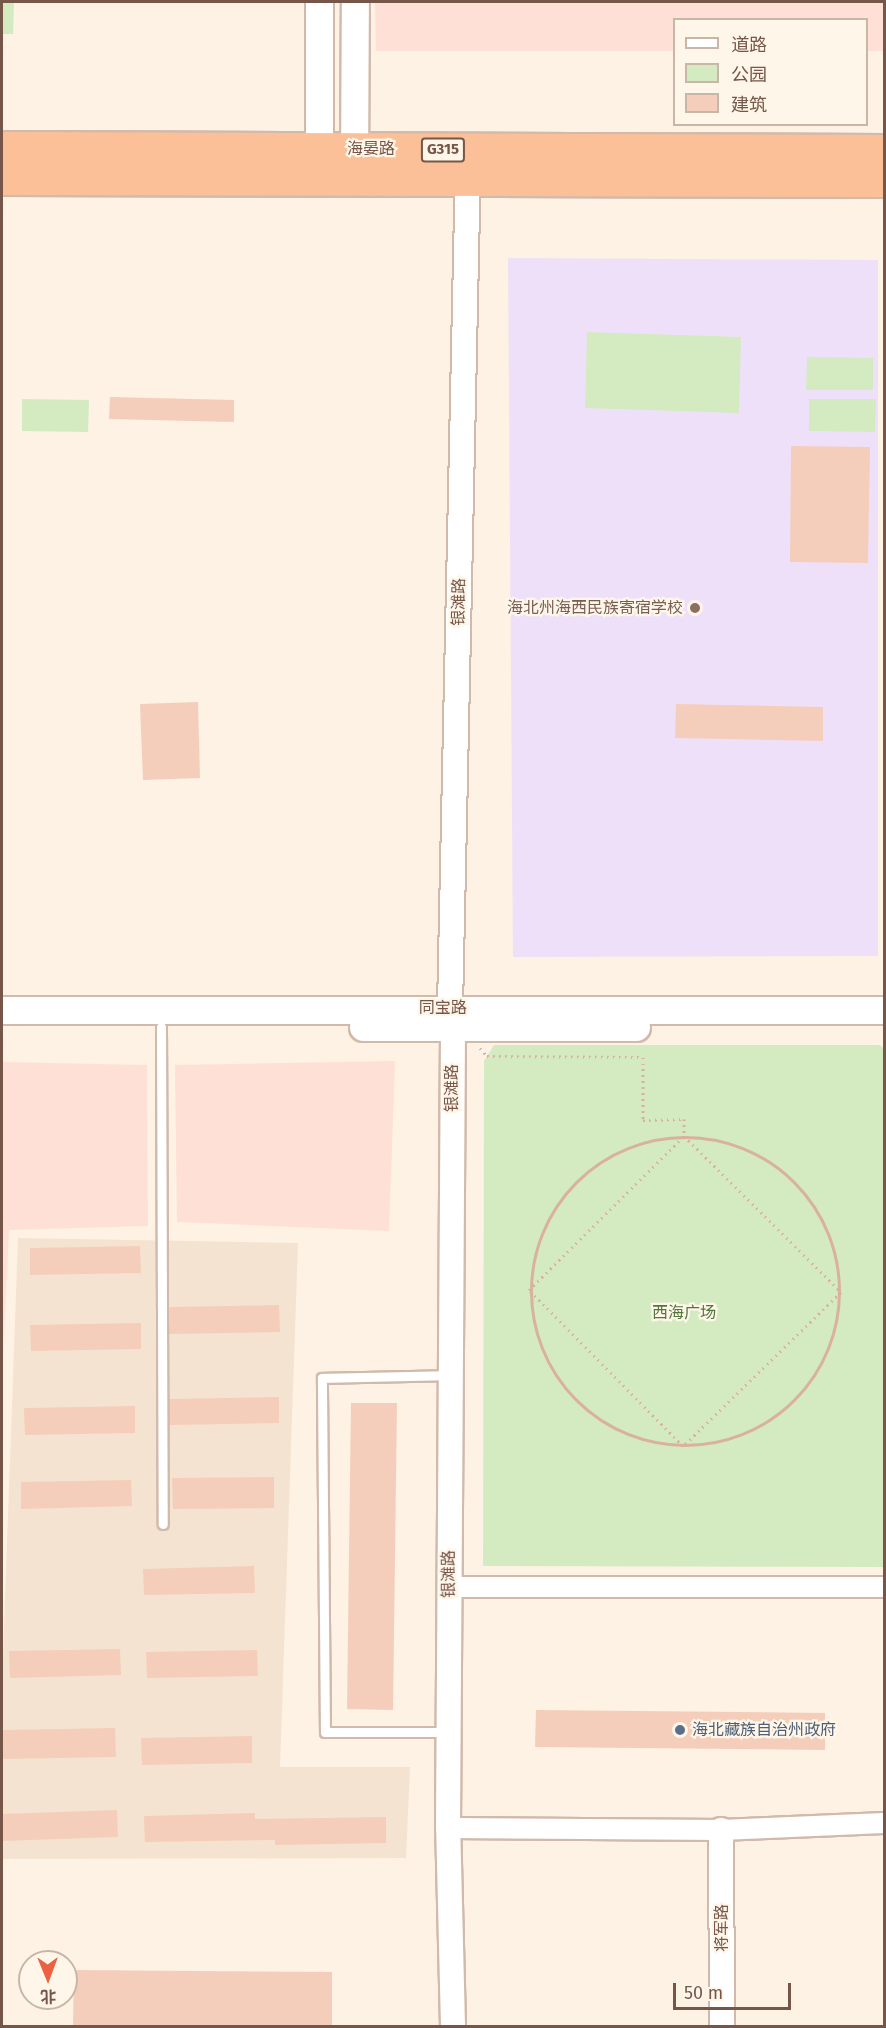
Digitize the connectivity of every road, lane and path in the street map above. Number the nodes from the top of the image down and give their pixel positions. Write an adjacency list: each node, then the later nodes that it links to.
1 (319, 2): 4 (main road)
2 (354, 2): 5 (main road)
3 (2, 148): 4 (highway, 海晏路 / G315)
4 (319, 149): 5 (highway, 海晏路 / G315); 9 (main road)
5 (354, 149): 6 (highway, 海晏路 / G315); 10 (main road)
6 (468, 150): 7 (highway, 海晏路 / G315); 11 (street, 银滩路)
7 (885, 151)
8 (2, 179): 9 (highway, 海晏路 / G315)
9 (319, 180): 10 (highway, 海晏路 / G315)
10 (354, 180): 11 (highway, 海晏路 / G315)
11 (468, 181): 12 (highway, 海晏路 / G315); 15 (street, 银滩路)
12 (885, 181)
13 (2, 1010): 15 (main road, 同宝路)
14 (885, 1010): 15 (main road, 同宝路)
15 (452, 1018): 16 (main road, 同宝路); 18 (main road, 同宝路); 23 (street, 银滩路)
16 (885, 1027)
17 (2, 1028): 18 (main road, 同宝路)
18 (161, 1028): 25 (lane)
19 (478, 1047): 20 (path)
20 (684, 1136): 21 (path); 21 (path); 22 (path); 22 (path)
21 (529, 1290): 24 (path); 24 (path)
22 (841, 1292): 24 (path); 24 (path)
23 (450, 1375): 26 (street, 银滩路); 28 (lane)
24 (683, 1446)
25 (163, 1524)
26 (449, 1587): 27 (street); 28 (street, 银滩路)
27 (885, 1587)
28 (448, 1732): 30 (street, 银滩路)
29 (885, 1823): 31 (street)
30 (448, 1827): 31 (street); 32 (street, 银滩路)
31 (721, 1830): 33 (street, 将军路)
32 (453, 2026)
33 (722, 2026)

